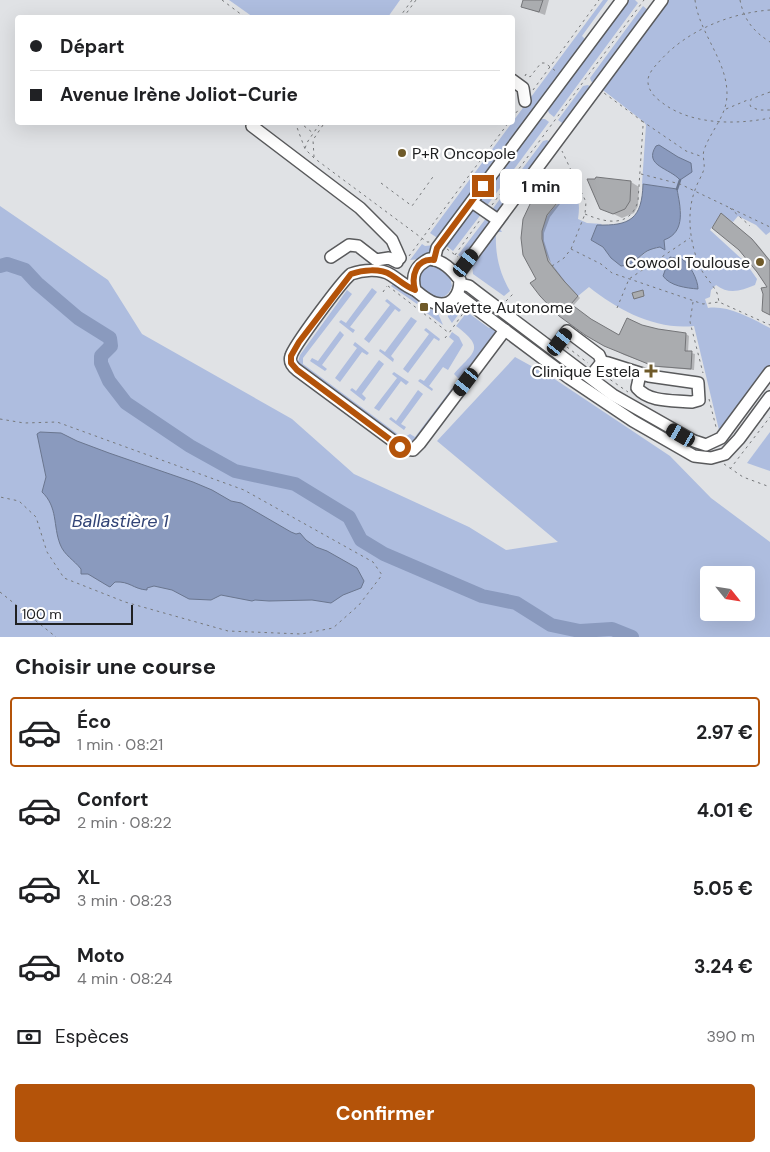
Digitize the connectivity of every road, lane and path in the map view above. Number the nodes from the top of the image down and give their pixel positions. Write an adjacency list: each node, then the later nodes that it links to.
1 (222, 0): 11 (path)
2 (412, 0): 12 (path)
3 (416, 0): 13 (path)
4 (599, 0): 17 (path)
5 (622, 0): 17 (street)
6 (644, 0): 18 (path)
7 (662, 0): 20 (street)
8 (696, 0): 15 (path)
9 (740, 0): 14 (path)
10 (770, 10): 14 (path)
11 (242, 15)
12 (401, 15)
13 (405, 15)
14 (743, 15): 15 (path); 16 (path)
15 (704, 28): 24 (path); 28 (path)
16 (770, 42)
17 (558, 72): 19 (path); 23 (path); 45 (street)
18 (585, 79): 20 (path); 47 (path)
19 (516, 82): 23 (street)
20 (597, 88): 29 (path); 49 (street)
21 (770, 92): 22 (path)
22 (751, 99): 24 (path); 25 (path)
23 (525, 101): 26 (path)
24 (725, 110): 28 (path)
25 (770, 110)
26 (515, 114)
27 (770, 118): 28 (path)
28 (720, 120): 39 (path)
29 (642, 121): 39 (path); 42 (path)
30 (296, 125): 38 (path)
31 (303, 125): 36 (path)
32 (319, 125): 36 (path)
33 (322, 125): 36 (path)
34 (507, 125): 40 (path)
35 (252, 126): 56 (street)
36 (314, 134): 38 (path); 40 (path)
37 (561, 148): 48 (path)
38 (305, 149): 40 (path)
39 (703, 157): 44 (path)
40 (314, 158)
41 (435, 174): 43 (path)
42 (640, 174): 44 (path); 48 (path)
43 (381, 183)
44 (694, 191): 46 (path); 52 (path)
45 (472, 202): 47 (street); 55 (street)
46 (728, 207): 50 (path); 51 (path)
47 (486, 212): 49 (street); 57 (path)
48 (586, 214): 53 (path)
49 (498, 220): 61 (street)
50 (750, 226)
51 (770, 226)
52 (691, 238): 60 (path); 68 (path)
53 (571, 249): 58 (path); 60 (path)
54 (331, 257): 56 (street)
55 (434, 260): 57 (street); 59 (street)
56 (401, 262): 59 (street)
57 (447, 266): 61 (street)
58 (552, 266)
59 (415, 270): 63 (street)
60 (629, 279): 67 (path); 69 (path)
61 (458, 285): 63 (street); 71 (street); 74 (street)
62 (387, 286): 64 (path)
63 (416, 291): 71 (street)
64 (383, 292)
65 (513, 294): 66 (path)
66 (506, 301)
67 (693, 301): 68 (path); 78 (path)
68 (719, 302): 70 (path)
69 (617, 308)
70 (770, 325)
71 (505, 330): 80 (street)
72 (449, 333): 73 (path)
73 (445, 338)
74 (556, 345): 75 (street); 75 (path); 75 (street)
75 (596, 369): 76 (street); 77 (street); 79 (path)
76 (770, 372)
77 (640, 374): 77 (street)
78 (704, 379)
79 (630, 393)
80 (770, 397)
81 (709, 398): 84 (path)
82 (770, 417): 86 (path)
83 (0, 419): 88 (path)
84 (713, 434)
85 (720, 461): 86 (path)
86 (730, 469): 87 (path)
87 (770, 487)
88 (0, 497)
89 (0, 592): 90 (path)
90 (56, 637)

